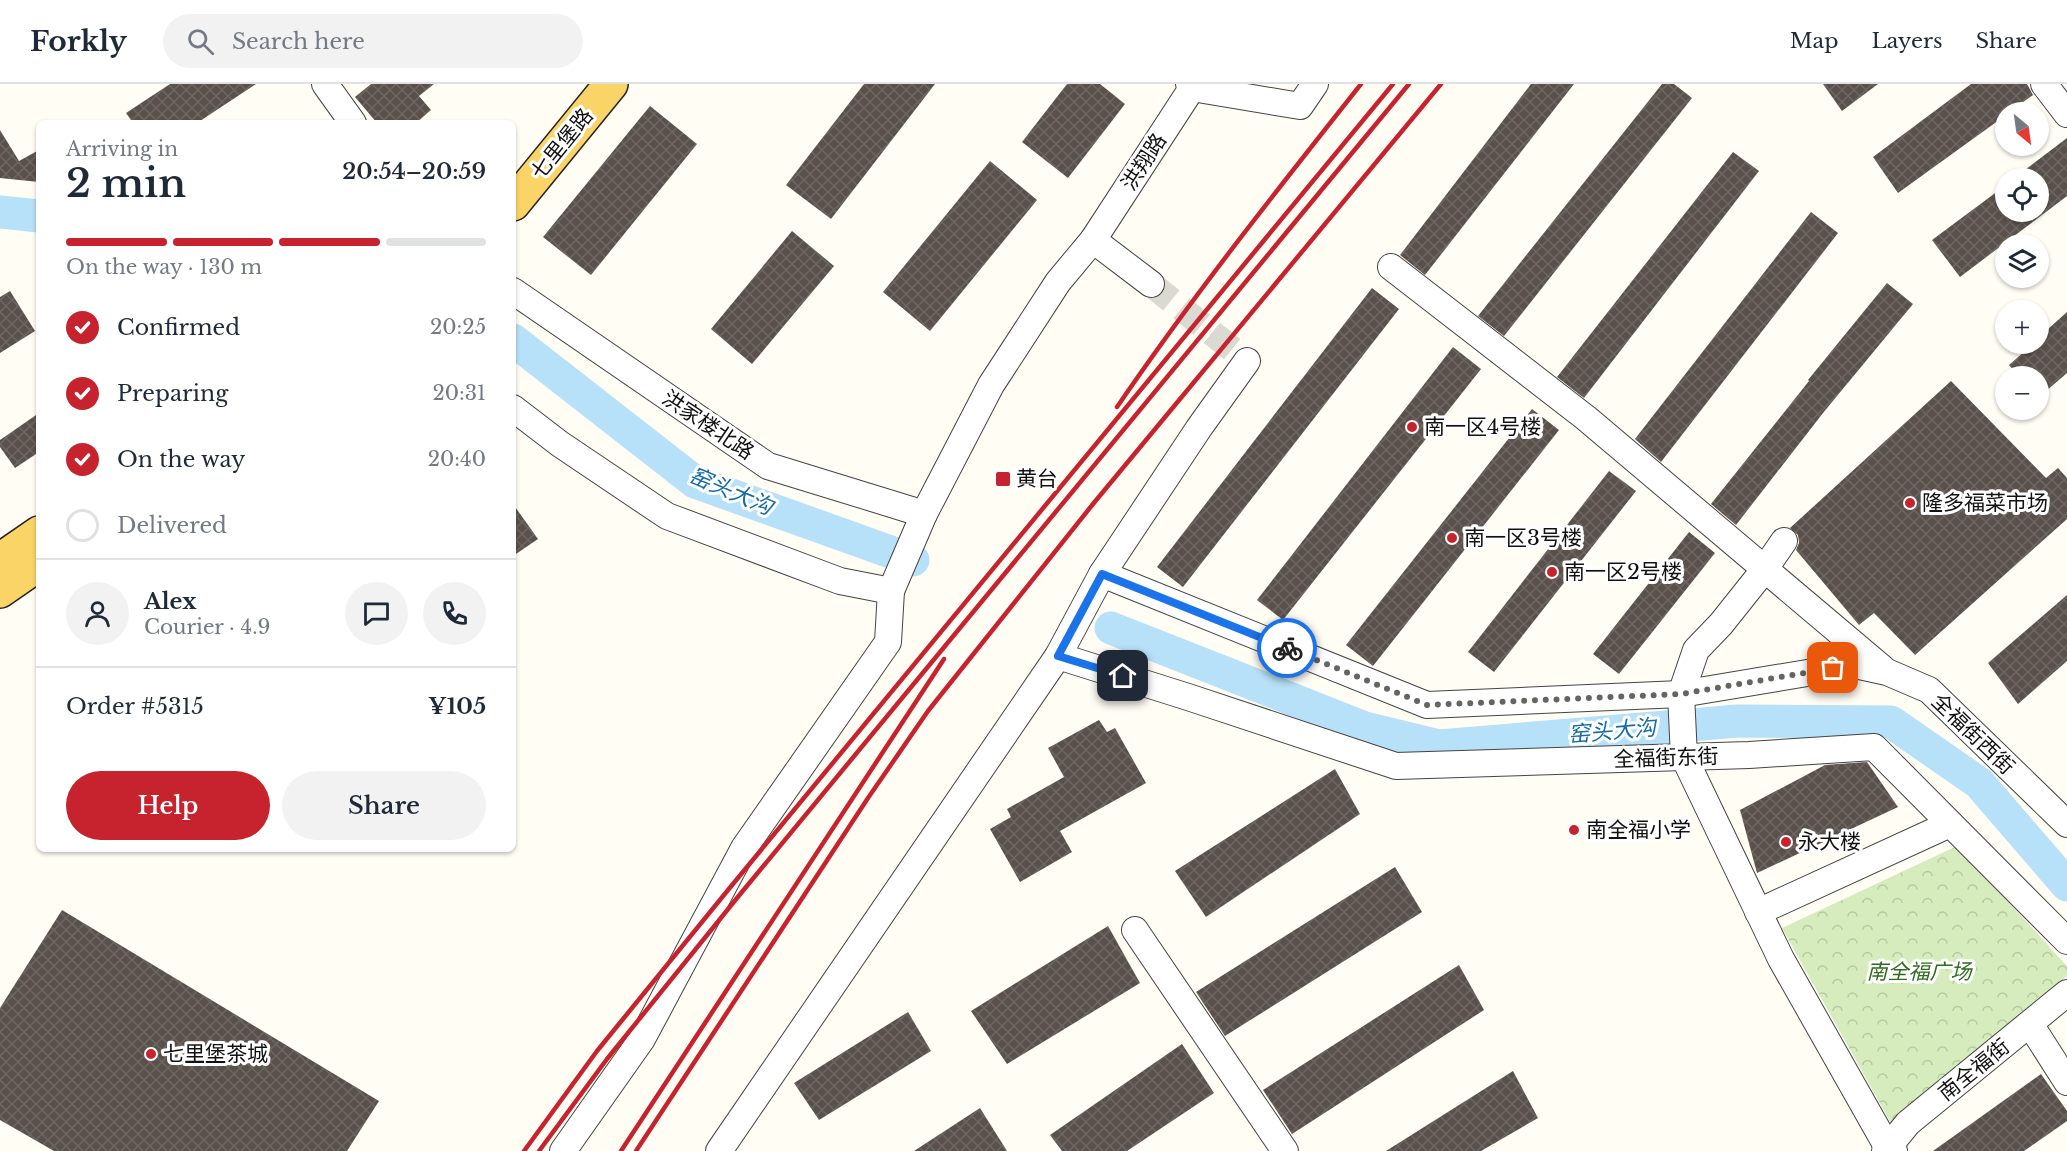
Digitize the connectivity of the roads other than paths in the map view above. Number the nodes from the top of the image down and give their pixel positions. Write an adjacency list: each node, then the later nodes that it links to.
1 (325, 84): 7 (street)
2 (611, 84): 8 (main road, 七里堡路)
3 (1316, 84): 5 (street)
4 (2044, 84): 6 (street)
5 (1190, 86): 9 (street, 洪翔路)
6 (2067, 114)
7 (351, 120)
8 (516, 200)
9 (1093, 240): 11 (street); 15 (street, 洪翔路)
10 (1391, 267): 20 (street)
11 (1151, 284)
12 (516, 293): 15 (street, 洪家楼北路)
13 (1247, 361): 21 (street)
14 (516, 410): 23 (street)
15 (924, 514): 23 (street, 洪翔路)
16 (36, 535): 18 (main road)
17 (1784, 541): 20 (street)
18 (0, 560)
19 (36, 566): 22 (main road)
20 (1764, 570): 25 (street); 26 (street)
21 (1102, 574): 24 (street); 26 (street, 全福街西街)
22 (0, 591)
23 (891, 591): 37 (street, 洪翔路)
24 (1058, 656): 27 (street, 全福街东街); 38 (street)
25 (1887, 672): 26 (street, 全福街西街); 29 (street, 全福街西街)
26 (1681, 694): 27 (street)
27 (1684, 757): 28 (street, 全福街东街); 30 (street)
28 (1950, 824): 30 (street); 32 (street, 全福街东街)
29 (2067, 824)
30 (1758, 912): 36 (street)
31 (1135, 930): 39 (street)
32 (2067, 941)
33 (2067, 993): 34 (street, 南全福街)
34 (2030, 1024): 35 (street); 36 (street, 南全福街)
35 (2067, 1082)
36 (1889, 1150)
37 (563, 1151)
38 (719, 1151)
39 (1285, 1151)

